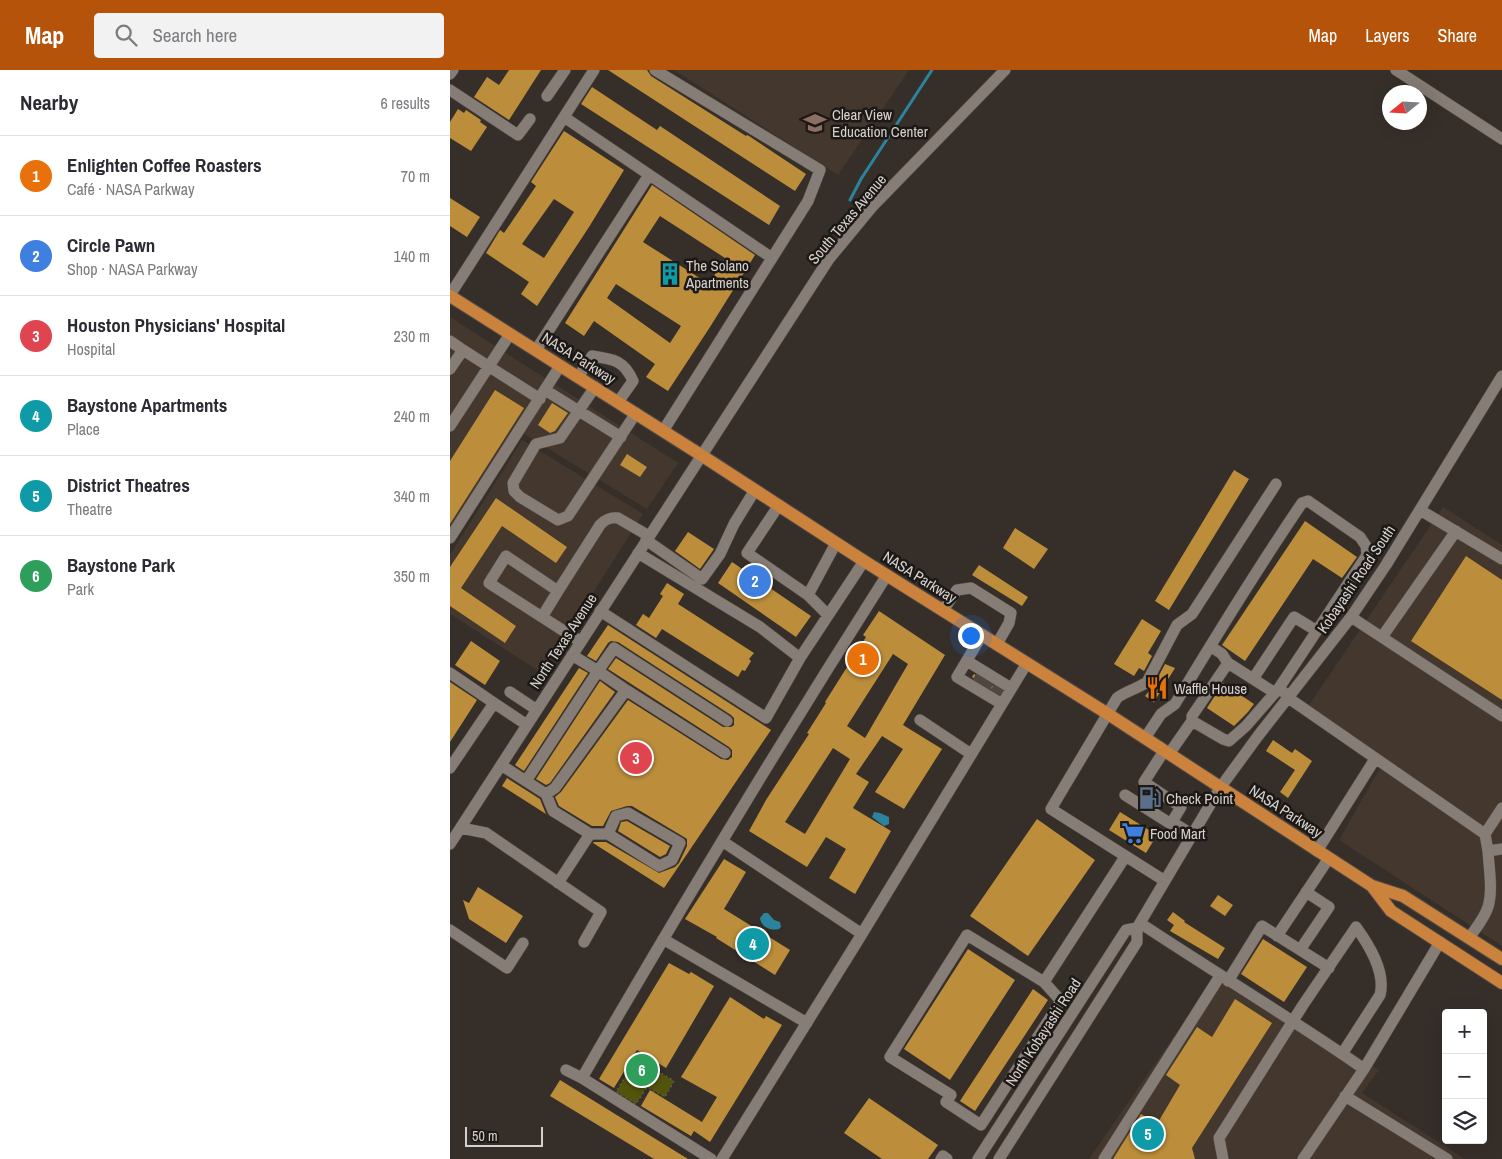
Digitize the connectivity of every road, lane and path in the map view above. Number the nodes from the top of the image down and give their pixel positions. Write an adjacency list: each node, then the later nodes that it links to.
1 (453, 70): 7 (street)
2 (564, 70): 9 (street)
3 (594, 70): 10 (street)
4 (655, 70): 14 (street)
5 (1005, 70): 33 (street, South Texas Avenue)
6 (1396, 70): 12 (street)
7 (450, 74)
8 (450, 90): 11 (street)
9 (547, 96)
10 (564, 117): 13 (street); 15 (street)
11 (530, 119)
12 (1502, 139)
13 (649, 175): 14 (street); 19 (street)
14 (772, 258): 31 (street)
15 (450, 296): 16 (main road, NASA Parkway)
16 (510, 334): 19 (main road, NASA Parkway); 21 (street)
17 (450, 341): 18 (street)
18 (464, 350): 21 (street); 22 (street)
19 (536, 350): 20 (main road, NASA Parkway)
20 (560, 366): 24 (main road, NASA Parkway); 26 (street)
21 (489, 367): 26 (street); 30 (street)
22 (450, 369)
23 (1502, 376): 37 (street, Kobayashi Road South)
24 (578, 377): 25 (main road, NASA Parkway); 27 (street)
25 (595, 387): 27 (main road, NASA Parkway); 28 (street)
26 (542, 395): 28 (street); 39 (street)
27 (618, 402): 29 (main road, NASA Parkway)
28 (578, 411): 32 (street); 32 (street)
29 (636, 414): 31 (main road, NASA Parkway); 32 (street)
30 (450, 426)
31 (663, 431): 33 (main road, NASA Parkway)
32 (621, 436)
33 (701, 455): 35 (main road, NASA Parkway); 40 (street, North Texas Avenue)
34 (1276, 484): 74 (street)
35 (755, 490): 36 (main road, NASA Parkway); 40 (street)
36 (779, 506): 41 (main road, NASA Parkway); 47 (street)
37 (1420, 510): 38 (street); 52 (street, Kobayashi Road South)
38 (1456, 531): 43 (street); 55 (street)
39 (450, 538)
40 (648, 538): 42 (street, North Texas Avenue); 46 (street)
41 (836, 543): 44 (main road, NASA Parkway); 47 (street)
42 (638, 553): 49 (street, North Texas Avenue); 60 (street)
43 (1502, 559)
44 (864, 561): 45 (main road, NASA Parkway); 50 (street)
45 (888, 575): 48 (main road, NASA Parkway); 100 (street)
46 (558, 591): 51 (street); 51 (street)
47 (808, 595): 50 (street)
48 (943, 610): 54 (main road, NASA Parkway); 57 (street)
49 (600, 611): 56 (street, North Texas Avenue); 60 (street)
50 (828, 615): 60 (street)
51 (542, 617): 56 (street)
52 (1350, 617): 55 (street); 71 (street, Kobayashi Road South)
53 (1317, 631): 58 (street); 66 (street); 69 (street)
54 (982, 635): 57 (main road, NASA Parkway); 61 (street)
55 (1382, 637): 75 (street)
56 (581, 642): 59 (street, North Texas Avenue)
57 (997, 644): 62 (main road, NASA Parkway)
58 (1210, 646): 63 (street); 80 (street)
59 (572, 656): 64 (street); 73 (street, North Texas Avenue)
60 (800, 658)
61 (967, 661): 67 (street); 67 (street)
62 (1027, 663): 67 (street); 74 (main road, NASA Parkway)
63 (1228, 663): 66 (street); 77 (street)
64 (598, 670): 68 (street); 78 (street); 89 (street)
65 (450, 672): 72 (street)
66 (1253, 679): 69 (street)
67 (990, 686): 85 (street)
68 (626, 690): 82 (street); 91 (street)
69 (1277, 690): 71 (street); 81 (street)
70 (510, 692): 73 (street)
71 (1288, 697): 84 (street, Kobayashi Road South); 86 (street)
72 (494, 702): 79 (street); 88 (street)
73 (537, 710): 79 (street, North Texas Avenue)
74 (1108, 714): 80 (main road, NASA Parkway); 105 (street)
75 (1502, 716)
76 (920, 720): 85 (street)
77 (1192, 720): 81 (street); 83 (street)
78 (727, 721)
79 (527, 725): 87 (street, North Texas Avenue)
80 (1145, 738): 83 (main road, NASA Parkway)
81 (1229, 741): 84 (street)
82 (725, 753)
83 (1167, 753): 90 (main road, NASA Parkway); 94 (street)
84 (1246, 753): 90 (street, Kobayashi Road South)
85 (971, 754): 113 (street)
86 (1375, 759): 98 (street); 103 (street)
87 (501, 765): 89 (street); 95 (street, North Texas Avenue)
88 (450, 768)
89 (526, 781): 91 (street)
90 (1220, 788): 99 (street, North Kobayashi Road); 103 (main road, NASA Parkway)
91 (546, 794): 96 (street)
92 (1125, 795): 94 (street)
93 (1502, 808): 98 (street)
94 (1172, 822): 99 (street)
95 (461, 828): 101 (street, North Texas Avenue); 108 (street)
96 (590, 834): 97 (street); 108 (street)
97 (608, 834): 97 (street)
98 (1486, 834): 104 (street)
99 (1192, 835): 107 (street, North Kobayashi Road)
100 (722, 841): 113 (street); 116 (street)
101 (450, 844)
102 (1502, 850): 104 (street)
103 (1318, 851): 106 (main road, NASA Parkway)
104 (1488, 851): 115 (street)
105 (1125, 857): 107 (street); 124 (street)
106 (1329, 858): 109 (main road, NASA Parkway); 110 (street)
107 (1165, 881): 111 (street, North Kobayashi Road)
108 (558, 882): 117 (street)
109 (1372, 886): 115 (main road, NASA Parkway); 118 (main road, NASA Parkway)
110 (1306, 892): 114 (street); 120 (street)
111 (1139, 926): 123 (street); 138 (street, North Kobayashi Road); 139 (street, North Kobayashi Road)
112 (450, 930): 119 (street)
113 (862, 934): 127 (street)
114 (1278, 936): 120 (street); 123 (street)
115 (1470, 938): 121 (main road, NASA Parkway)
116 (663, 939): 127 (street); 131 (street)
117 (584, 942)
118 (1440, 942): 125 (main road, NASA Parkway); 129 (street)
119 (524, 943)
120 (1300, 950): 122 (street)
121 (1502, 959)
122 (1329, 968): 126 (street); 128 (street)
123 (1224, 978): 126 (street); 140 (street)
124 (1044, 982): 124 (street)
125 (1502, 983)
126 (1293, 1022): 128 (street); 141 (street)
127 (807, 1023): 135 (street)
128 (1342, 1054): 129 (street)
129 (1364, 1069): 133 (street)
130 (566, 1070): 131 (street)
131 (582, 1078): 134 (street)
132 (616, 1092): 132 (path)
133 (1345, 1096): 142 (street); 143 (street)
134 (711, 1159)
135 (722, 1159)
136 (941, 1159): 137 (street)
137 (947, 1159)
138 (978, 1159)
139 (999, 1159)
140 (1104, 1159)
141 (1223, 1159)
142 (1303, 1159)
143 (1447, 1159)

